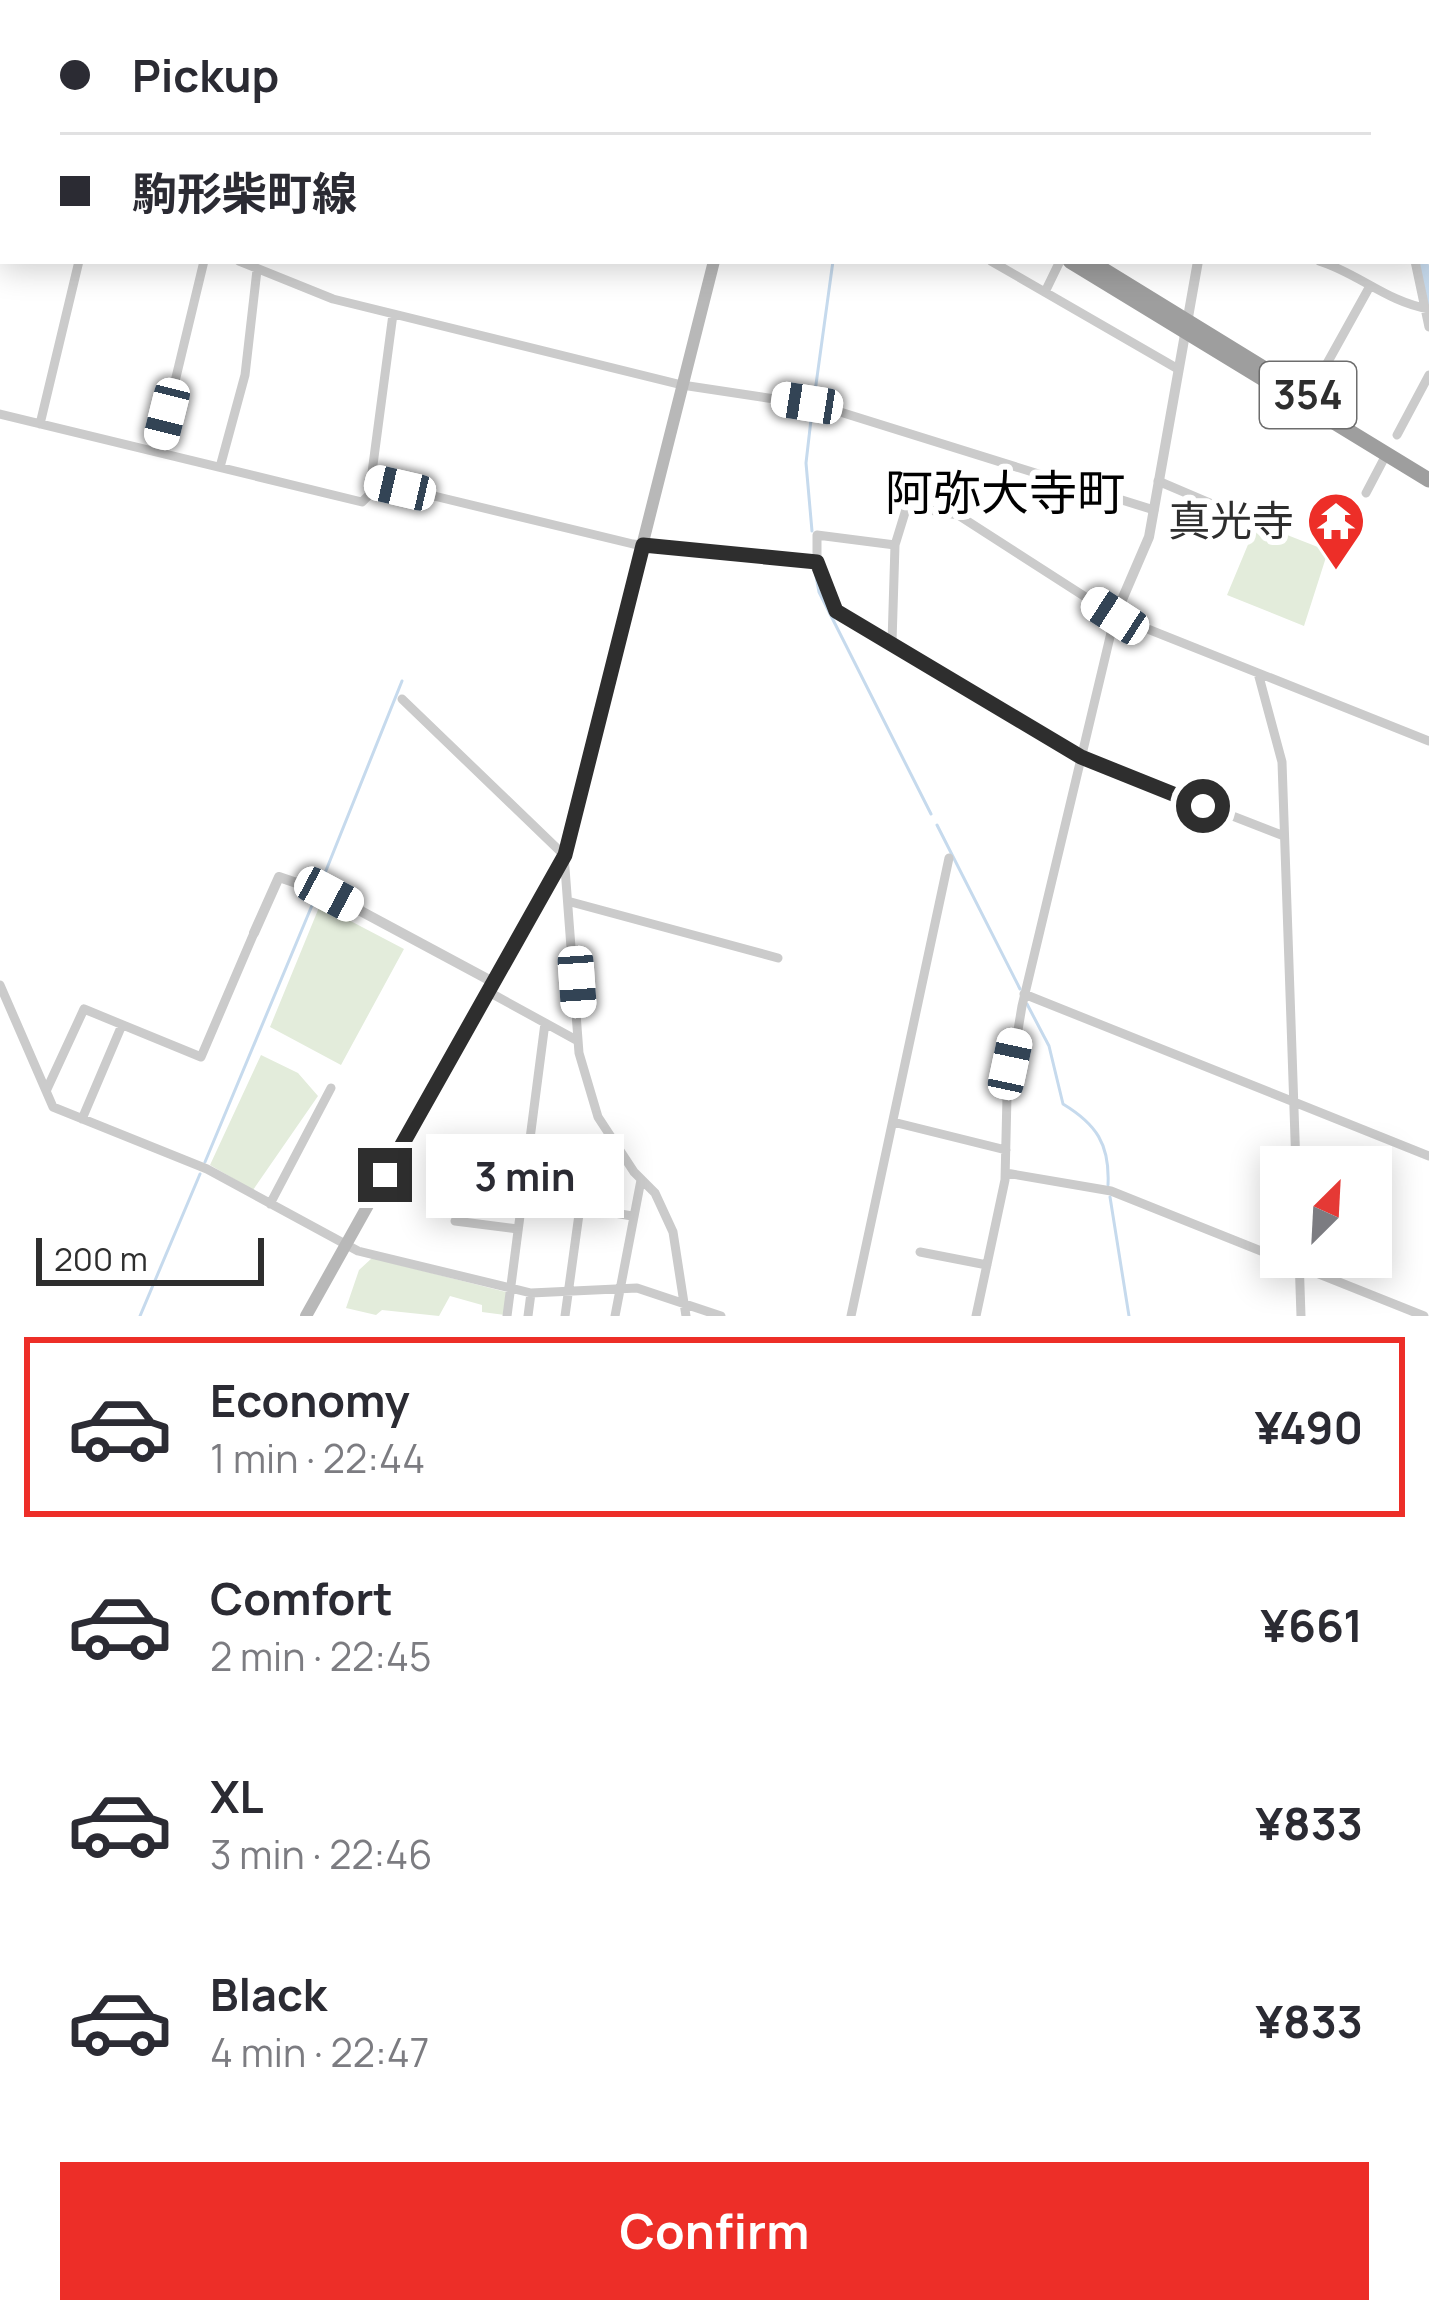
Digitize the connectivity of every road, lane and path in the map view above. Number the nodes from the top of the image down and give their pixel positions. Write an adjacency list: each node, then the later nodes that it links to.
1 (78, 264): 24 (street)
2 (203, 264): 26 (street)
3 (245, 264): 12 (street)
4 (712, 264): 21 (main road)
5 (996, 264): 14 (street)
6 (1059, 264): 14 (street)
7 (1075, 264): 17 (highway, 354)
8 (1093, 264): 17 (highway, 354)
9 (1197, 264): 17 (street)
10 (1325, 264): 13 (street)
11 (1416, 264): 15 (street)
12 (257, 270): 16 (street); 28 (street)
13 (1370, 286): 15 (street); 22 (street)
14 (1045, 292): 19 (street)
15 (1426, 308): 18 (street)
16 (393, 314): 21 (street); 31 (street)
17 (1186, 326): 19 (street); 27 (highway, 354); 29 (highway, 354)
18 (1429, 327)
19 (1178, 369): 32 (street)
20 (1429, 375): 25 (street)
21 (682, 385): 34 (street); 36 (main road)
22 (1315, 385)
23 (0, 414): 24 (street)
24 (40, 424): 26 (street)
25 (1397, 435)
26 (158, 452): 28 (street)
27 (1387, 453): 30 (highway, 354); 33 (street)
28 (220, 467): 31 (street)
29 (1429, 470)
30 (1429, 480)
31 (371, 481): 36 (street)
32 (1158, 481): 34 (street); 35 (street)
33 (1366, 493)
34 (1154, 510): 39 (street)
35 (1252, 521)
36 (643, 545): 38 (street); 46 (main road)
37 (895, 545): 38 (street); 39 (street); 40 (street)
38 (817, 562): 40 (street)
39 (1115, 616): 41 (street); 44 (street)
40 (892, 642): 44 (street)
41 (1258, 673): 43 (street); 45 (street)
42 (402, 699): 46 (street)
43 (1429, 741)
44 (1081, 757): 45 (street); 53 (street)
45 (1284, 836): 59 (street)
46 (565, 855): 48 (street); 52 (main road)
47 (949, 858): 61 (street)
48 (571, 902): 50 (street); 56 (street)
49 (254, 933): 52 (street); 55 (street)
50 (778, 958)
51 (0, 986): 58 (street)
52 (490, 986): 54 (street); 71 (main road)
53 (1024, 994): 59 (street); 63 (street)
54 (545, 1023): 56 (street); 70 (street)
55 (122, 1025): 58 (street); 60 (street)
56 (578, 1041): 66 (street)
57 (331, 1088): 67 (street)
58 (47, 1089): 60 (street)
59 (1294, 1101): 62 (street); 64 (street)
60 (82, 1119): 67 (street)
61 (893, 1122): 63 (street); 89 (street)
62 (1295, 1146)
63 (1006, 1150): 65 (street)
64 (1429, 1156)
65 (1006, 1173): 72 (street); 74 (street)
66 (641, 1180): 68 (street); 81 (street)
67 (270, 1204): 71 (street)
68 (632, 1216): 77 (street); 80 (street)
69 (454, 1221): 70 (street)
70 (518, 1229): 78 (street)
71 (346, 1245): 78 (street); 82 (main road)
72 (1260, 1247)
73 (920, 1252): 74 (street)
74 (987, 1265): 90 (street)
75 (1300, 1278): 91 (street)
76 (1336, 1278): 92 (street)
77 (617, 1288): 80 (street); 81 (street); 86 (street)
78 (510, 1290): 79 (street); 83 (street)
79 (531, 1293): 80 (street); 84 (street)
80 (567, 1294): 85 (street)
81 (686, 1302): 87 (street); 88 (street)
82 (306, 1316)
83 (506, 1316)
84 (528, 1316)
85 (565, 1316)
86 (615, 1316)
87 (686, 1316)
88 (721, 1316)
89 (851, 1316)
90 (976, 1316)
91 (1301, 1316)
92 (1424, 1316)

